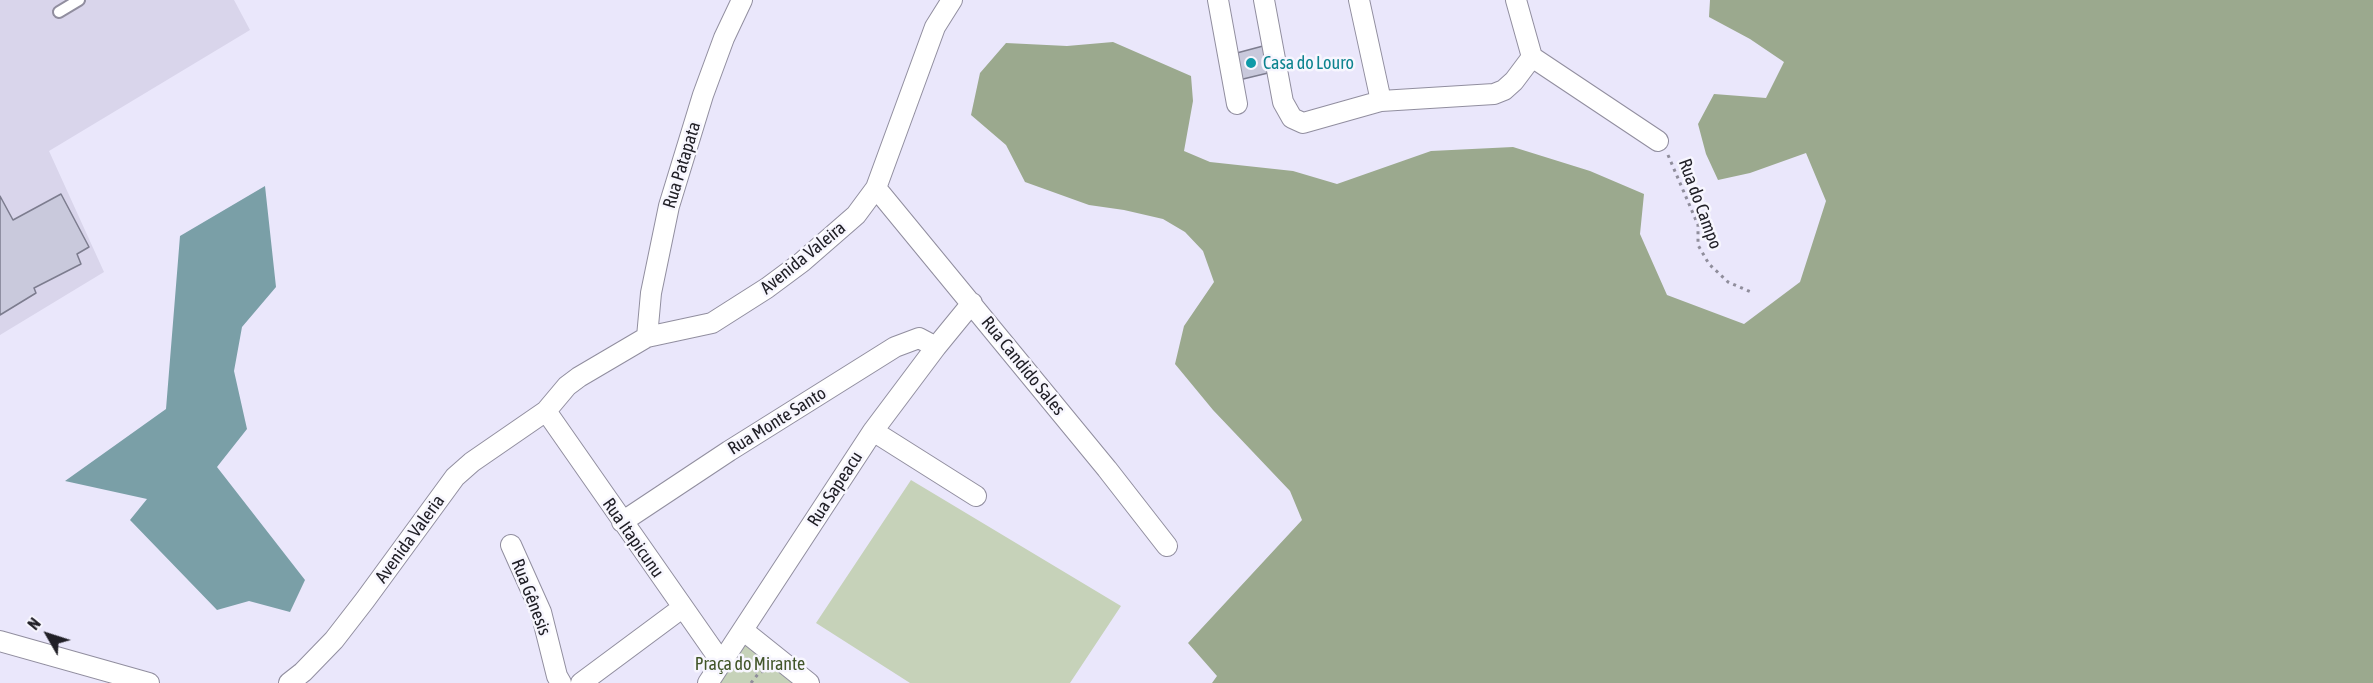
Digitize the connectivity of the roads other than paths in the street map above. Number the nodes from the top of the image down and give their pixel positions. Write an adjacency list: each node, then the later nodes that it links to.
1 (79, 0): 8 (lane)
2 (742, 0): 15 (street, Rua Patapata)
3 (952, 0): 13 (street, Avenida Valeira)
4 (1218, 0): 11 (street)
5 (1264, 0): 10 (street)
6 (1359, 0): 10 (street)
7 (1515, 0): 9 (street)
8 (59, 12)
9 (1532, 57): 10 (street); 12 (street)
10 (1381, 101)
11 (1236, 104)
12 (1658, 141)
13 (876, 188): 14 (street, Rua Candido Sales); 15 (street, Avenida Valeira)
14 (972, 303): 16 (street, Rua Sapeacu); 22 (street, Rua Candido Sales)
15 (647, 337): 17 (street, Avenida Valeira)
16 (936, 347): 18 (street, Rua Sapeacu); 20 (street, Rua Monte Santo)
17 (546, 411): 20 (street, Rua Itapicunu); 28 (street, Avenida Valeria)
18 (873, 431): 19 (street); 24 (street, Rua Sapeacu)
19 (976, 496)
20 (622, 522): 23 (street, Rua Itapicunu)
21 (511, 545): 29 (street, Rua Gênesis)
22 (1167, 546)
23 (682, 608): 26 (street, Rua Itapicunu); 30 (street)
24 (744, 631): 26 (street, Rua Sapeacu); 32 (street)
25 (0, 641): 27 (street)
26 (722, 663): 31 (street, Rua Sapeacu)
27 (148, 683)
28 (289, 683)
29 (561, 683)
30 (581, 683)
31 (708, 683)
32 (809, 683)

